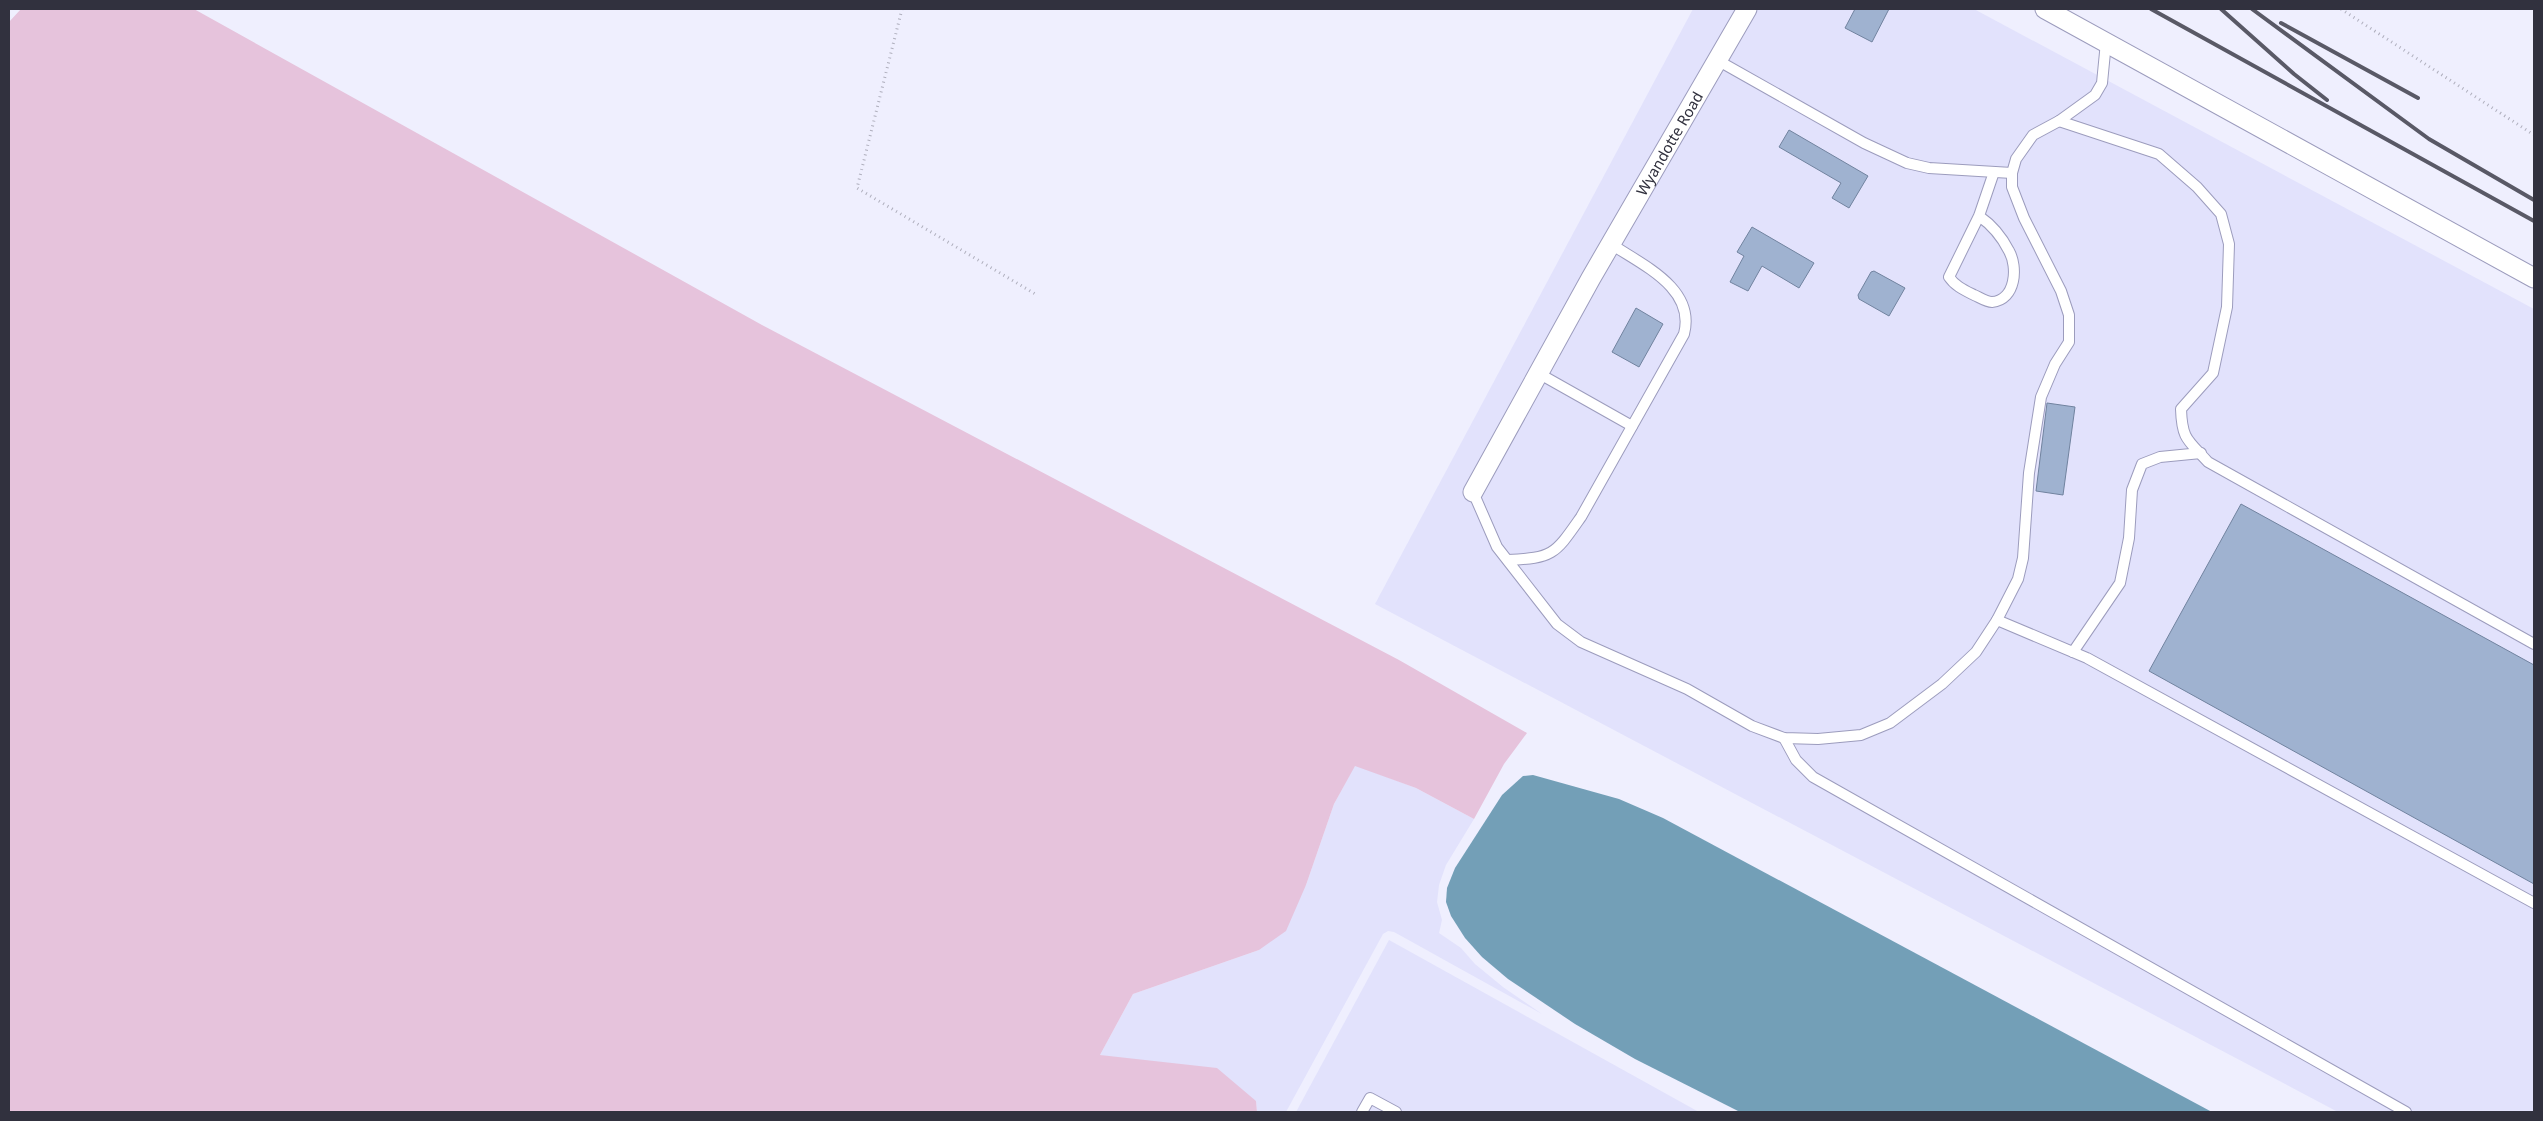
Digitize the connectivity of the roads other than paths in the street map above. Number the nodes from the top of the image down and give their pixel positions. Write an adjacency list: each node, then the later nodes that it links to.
1 (1747, 9): 4 (street, Wyandotte Road)
2 (2045, 9): 3 (street)
3 (2106, 42): 5 (lane); 10 (street)
4 (1717, 60): 6 (lane); 9 (street, Wyandotte Road)
5 (2059, 121): 7 (lane); 13 (lane)
6 (1994, 172): 7 (lane); 8 (lane)
7 (2012, 173): 16 (lane)
8 (1979, 216): 8 (lane)
9 (1611, 244): 11 (street, Wyandotte Road); 12 (lane)
10 (2534, 278)
11 (1538, 373): 12 (lane); 14 (street, Wyandotte Road)
12 (1632, 426): 15 (lane)
13 (2201, 453): 17 (lane); 18 (lane)
14 (1473, 492): 15 (lane)
15 (1508, 560): 19 (lane)
16 (1997, 620): 18 (lane); 19 (lane)
17 (2534, 644)
18 (2072, 652): 20 (lane)
19 (1784, 738): 23 (lane)
20 (2534, 903)
21 (1362, 1112): 22 (lane)
22 (1396, 1112)
23 (2406, 1112)

